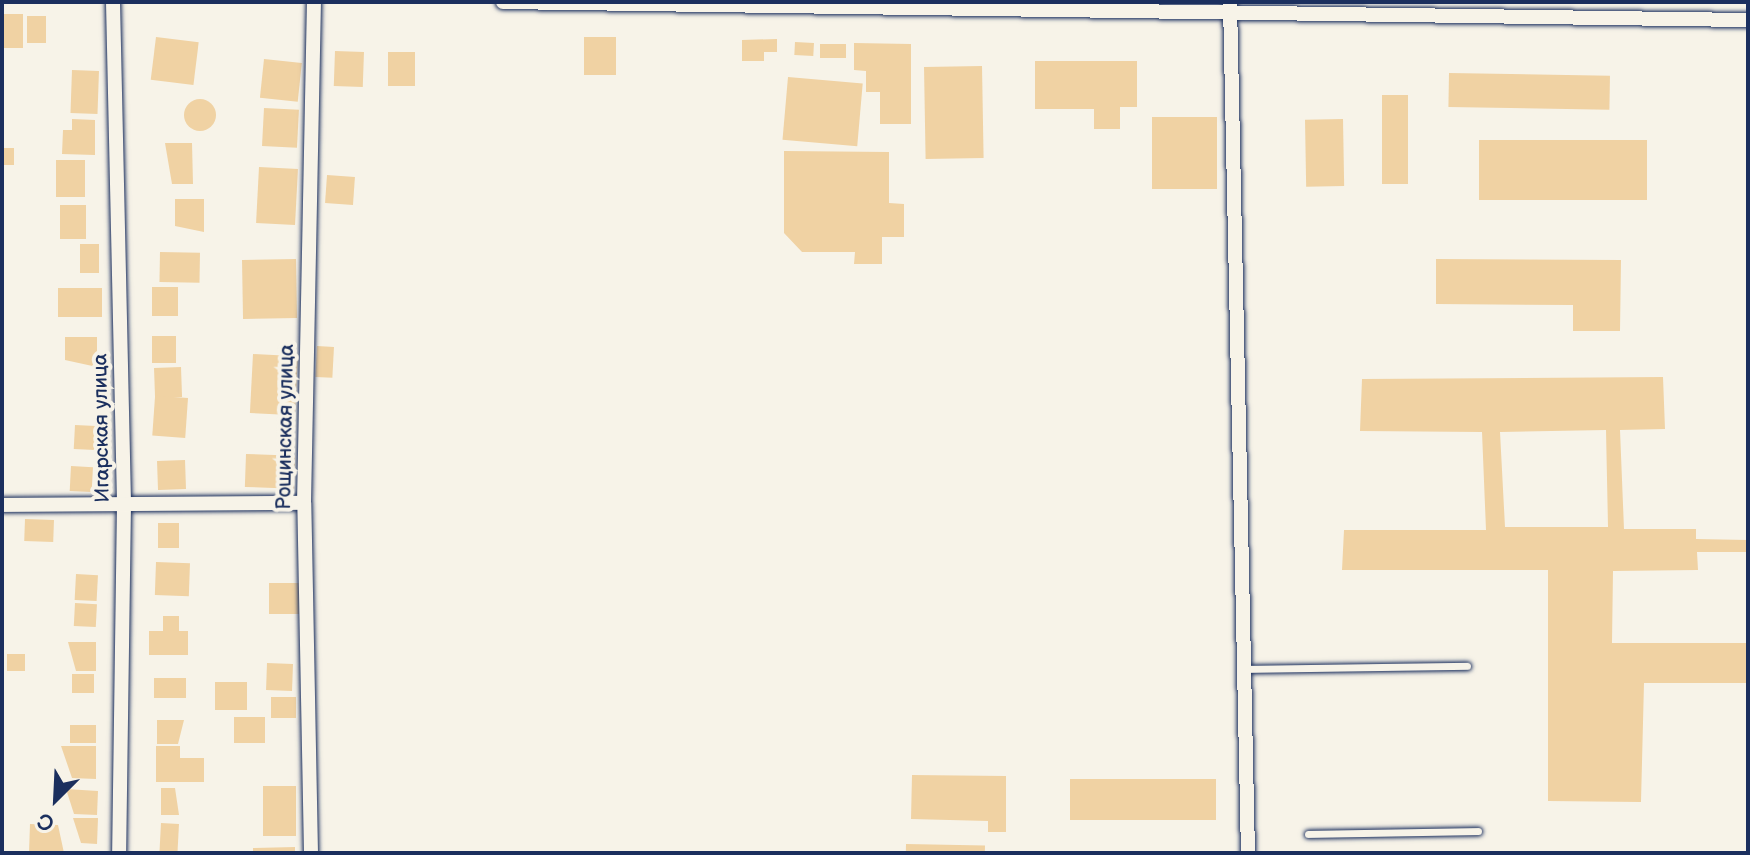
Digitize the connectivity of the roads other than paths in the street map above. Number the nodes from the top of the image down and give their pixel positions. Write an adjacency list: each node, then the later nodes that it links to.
1 (113, 2): 8 (street, Игарская улица)
2 (314, 2): 7 (street, Рощинская улица)
3 (503, 2): 4 (street)
4 (524, 2): 5 (street)
5 (1229, 10): 6 (street); 11 (street)
6 (1748, 20)
7 (304, 503): 8 (street); 15 (street, Рощинская улица)
8 (124, 504): 9 (street); 14 (street, Игарская улица)
9 (2, 505)
10 (1467, 666): 11 (lane)
11 (1243, 669): 16 (street)
12 (1478, 831): 13 (lane)
13 (1308, 834)
14 (119, 853)
15 (311, 853)
16 (1248, 853)

